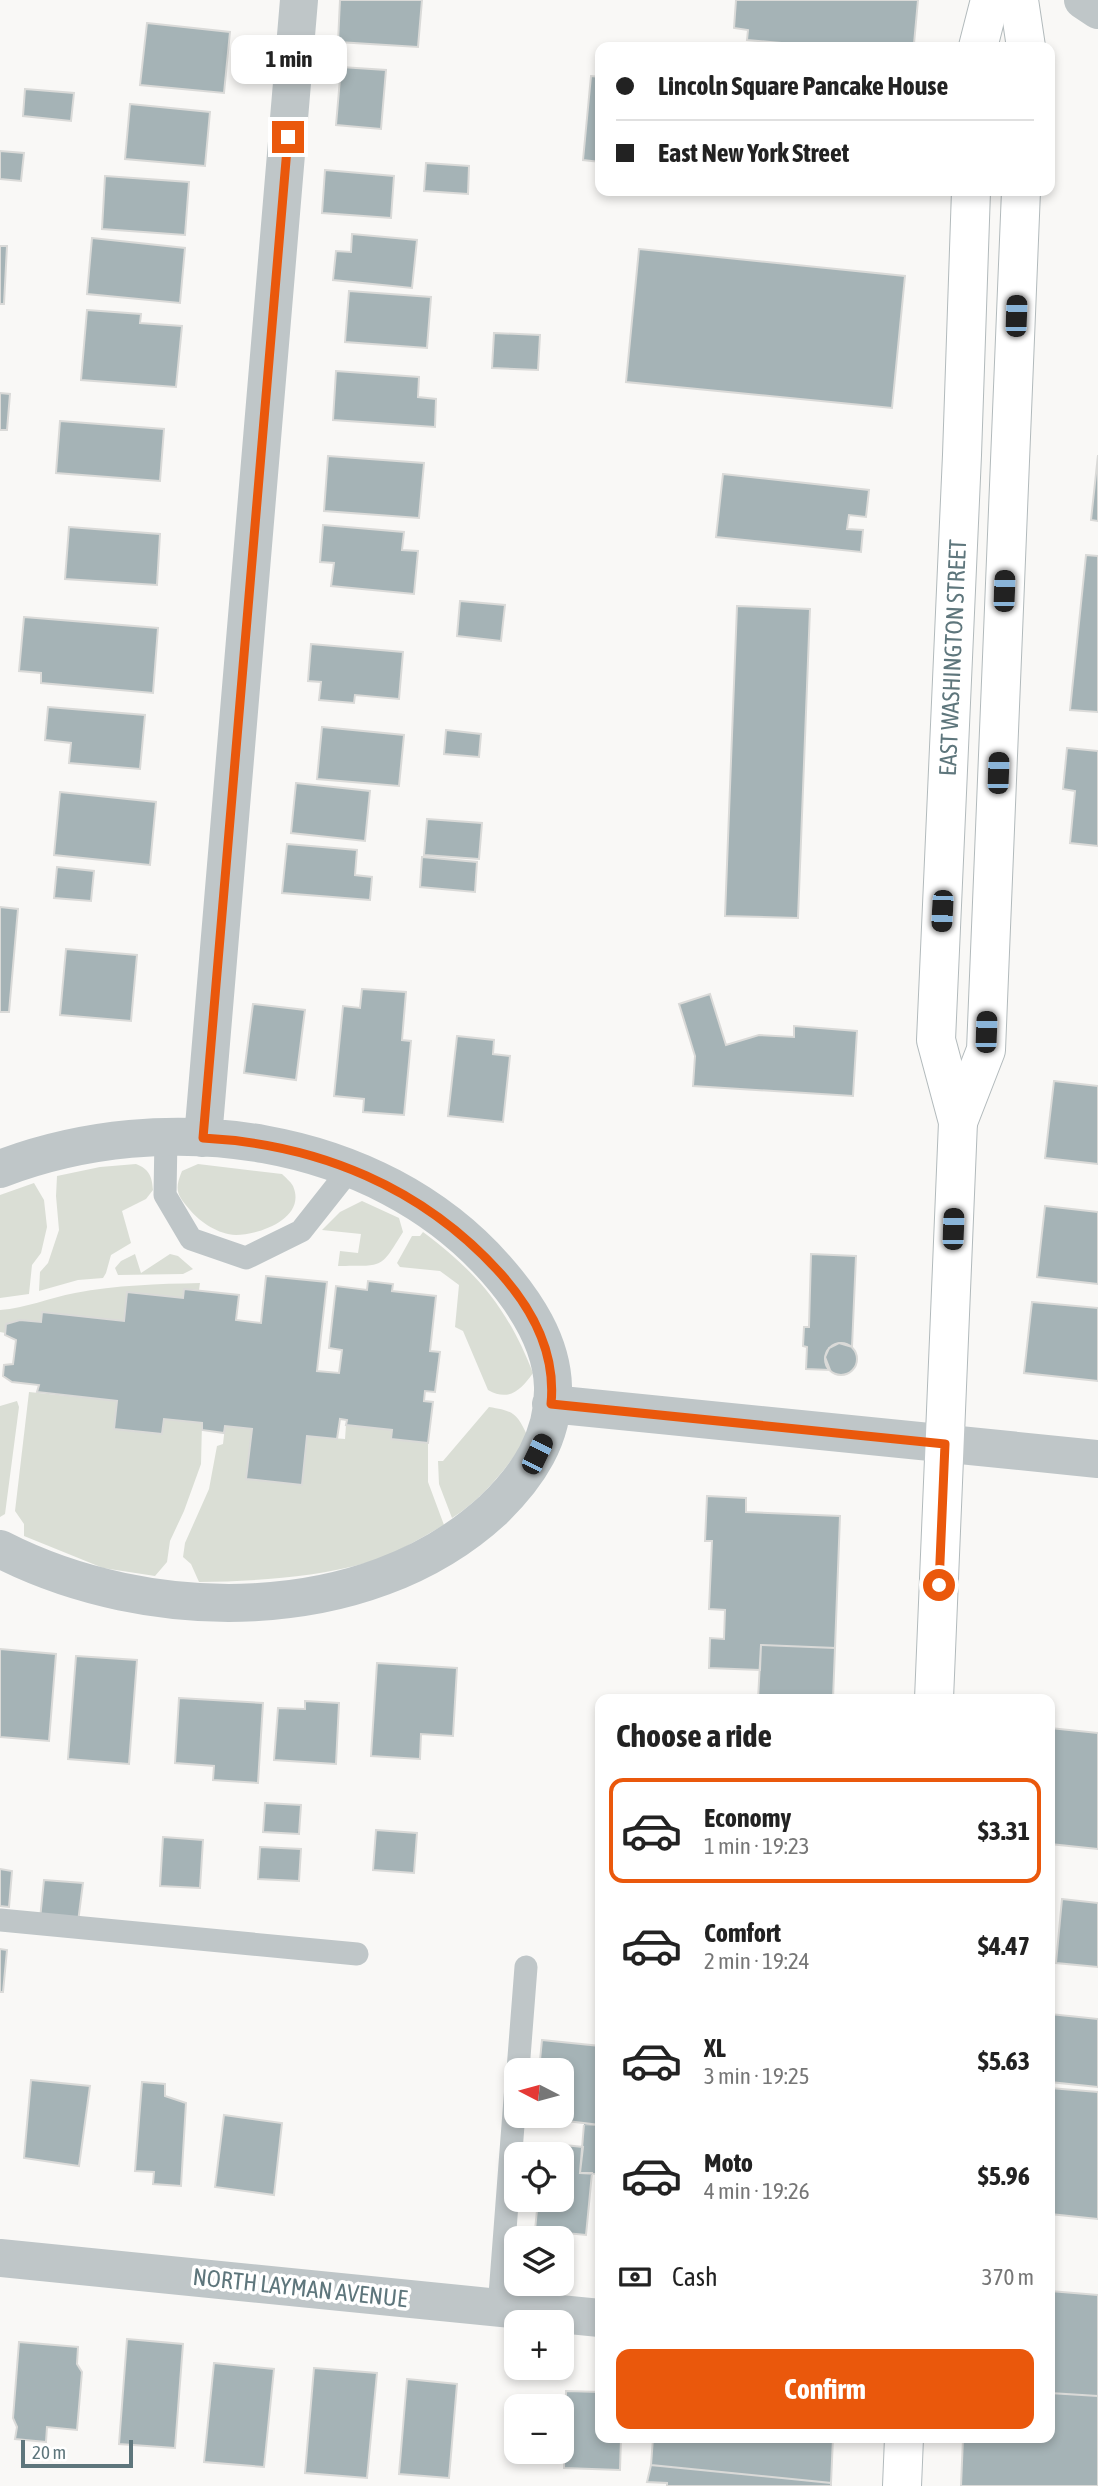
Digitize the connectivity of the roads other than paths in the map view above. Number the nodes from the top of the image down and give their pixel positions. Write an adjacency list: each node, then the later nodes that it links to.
1 (299, 0): 12 (street)
2 (990, 0): 6 (main road)
3 (1019, 0): 7 (main road)
4 (1083, 0): 5 (street)
5 (1098, 10)
6 (979, 42)
7 (1025, 42)
8 (971, 196): 10 (main road, EAST WASHINGTON STREET)
9 (1021, 196): 10 (main road, EAST WASHINGTON STREET)
10 (958, 1122): 16 (main road, EAST WASHINGTON STREET)
11 (166, 1137): 12 (street); 13 (street); 14 (lane)
12 (203, 1138): 14 (street)
13 (0, 1169)
14 (350, 1169): 15 (street)
15 (551, 1404): 16 (street); 18 (street)
16 (945, 1444): 17 (street); 19 (main road, EAST WASHINGTON STREET)
17 (1098, 1459)
18 (0, 1549)
19 (935, 1694)
20 (0, 1920): 21 (lane)
21 (357, 1954)
22 (526, 1967): 23 (lane)
23 (518, 2058)
24 (513, 2128): 26 (lane)
25 (0, 2258): 26 (street, NORTH LAYMAN AVENUE)
26 (499, 2308): 27 (street, NORTH LAYMAN AVENUE)
27 (595, 2318)
28 (904, 2443): 29 (main road)
29 (902, 2486)

